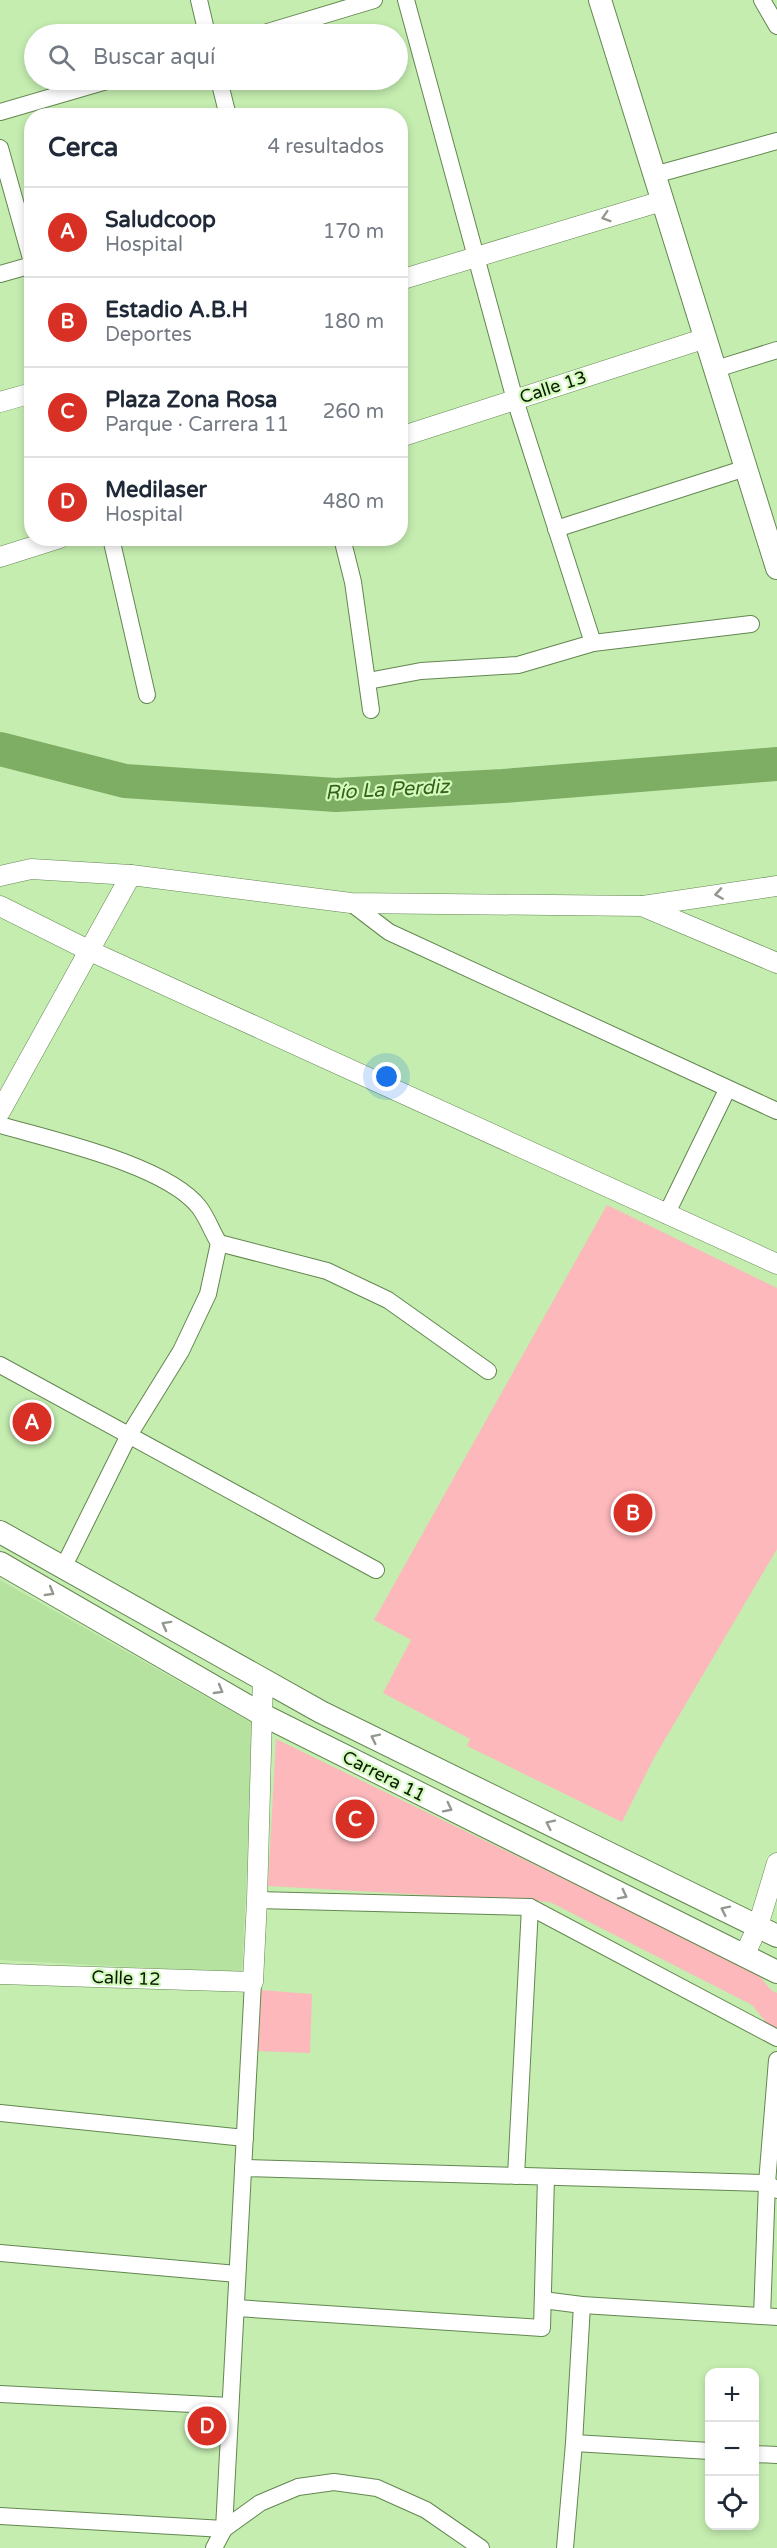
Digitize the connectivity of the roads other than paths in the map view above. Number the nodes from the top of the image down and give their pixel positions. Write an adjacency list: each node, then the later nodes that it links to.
1 (199, 0): 6 (street)
2 (374, 0): 7 (street)
3 (406, 0): 18 (street)
4 (600, 0): 15 (main road)
5 (762, 0): 8 (street)
6 (205, 24)
7 (294, 24)
8 (777, 26)
9 (76, 90): 12 (street)
10 (222, 90): 11 (street)
11 (226, 108)
12 (0, 112)
13 (777, 141): 15 (street)
14 (0, 148): 17 (street)
15 (654, 175): 16 (main road)
16 (662, 201): 18 (street, one-way to 18); 22 (main road)
17 (24, 235)
18 (476, 256): 21 (street); 26 (street)
19 (24, 266): 20 (street)
20 (0, 274)
21 (408, 277)
22 (706, 338): 24 (main road); 26 (street, Calle 13)
23 (777, 350): 24 (street)
24 (716, 369): 29 (main road)
25 (24, 395): 27 (street)
26 (515, 400): 28 (street, Calle 13); 30 (street)
27 (0, 402)
28 (408, 434)
29 (746, 468): 30 (street); 35 (main road)
30 (556, 529): 37 (street)
31 (35, 546): 34 (street)
32 (113, 546): 39 (street)
33 (344, 546): 38 (street)
34 (0, 557)
35 (776, 567)
36 (751, 624): 37 (street)
37 (592, 644): 38 (street)
38 (368, 681): 40 (street)
39 (147, 695)
40 (371, 710)
41 (131, 875): 42 (street); 44 (street); 47 (street)
42 (0, 876)
43 (777, 885): 46 (street, one-way to 46)
44 (351, 903): 46 (street); 49 (street)
45 (0, 906): 47 (street)
46 (642, 906): 48 (street)
47 (90, 951): 51 (street); 53 (street)
48 (777, 963)
49 (727, 1090): 50 (street); 53 (street)
50 (777, 1111)
51 (0, 1112)
52 (0, 1125): 54 (street)
53 (666, 1215): 55 (street)
54 (219, 1243): 57 (street); 58 (street)
55 (777, 1264)
56 (0, 1365): 58 (street)
57 (488, 1371)
58 (129, 1435): 61 (street); 62 (street)
59 (0, 1532): 61 (main road, Carrera 11)
60 (0, 1563): 64 (main road, Carrera 11, one-way to 64)
61 (63, 1568): 63 (main road, Carrera 11, one-way to 61)
62 (376, 1570)
63 (263, 1679): 64 (street); 69 (main road, Carrera 11, one-way to 63)
64 (263, 1715): 66 (street); 70 (main road, Carrera 11, one-way to 70)
65 (777, 1863): 67 (street)
66 (257, 1900): 68 (street); 73 (street)
67 (772, 1904): 69 (street)
68 (530, 1907): 74 (street); 79 (street)
69 (768, 1931): 70 (street)
70 (744, 1956): 71 (main road, Carrera 11)
71 (777, 1972)
72 (0, 1974): 73 (street, Calle 12)
73 (253, 1982): 77 (street)
74 (777, 2038)
75 (777, 2060): 81 (street)
76 (0, 2114): 77 (street)
77 (245, 2138): 78 (street)
78 (243, 2168): 79 (street); 83 (street)
79 (516, 2176): 80 (street)
80 (546, 2177): 81 (street); 84 (street)
81 (772, 2186): 87 (street)
82 (0, 2253): 83 (street)
83 (237, 2274): 86 (street)
84 (543, 2300): 85 (street); 86 (street)
85 (582, 2305): 87 (street); 90 (street)
86 (236, 2308): 89 (street)
87 (769, 2317)
88 (0, 2394): 89 (street)
89 (230, 2406): 95 (street)
90 (574, 2443): 91 (street); 98 (street)
91 (705, 2451)
92 (759, 2454): 93 (street)
93 (777, 2455)
94 (0, 2516): 95 (street)
95 (224, 2529): 96 (street); 97 (street)
96 (214, 2548)
97 (480, 2548)
98 (565, 2548)

